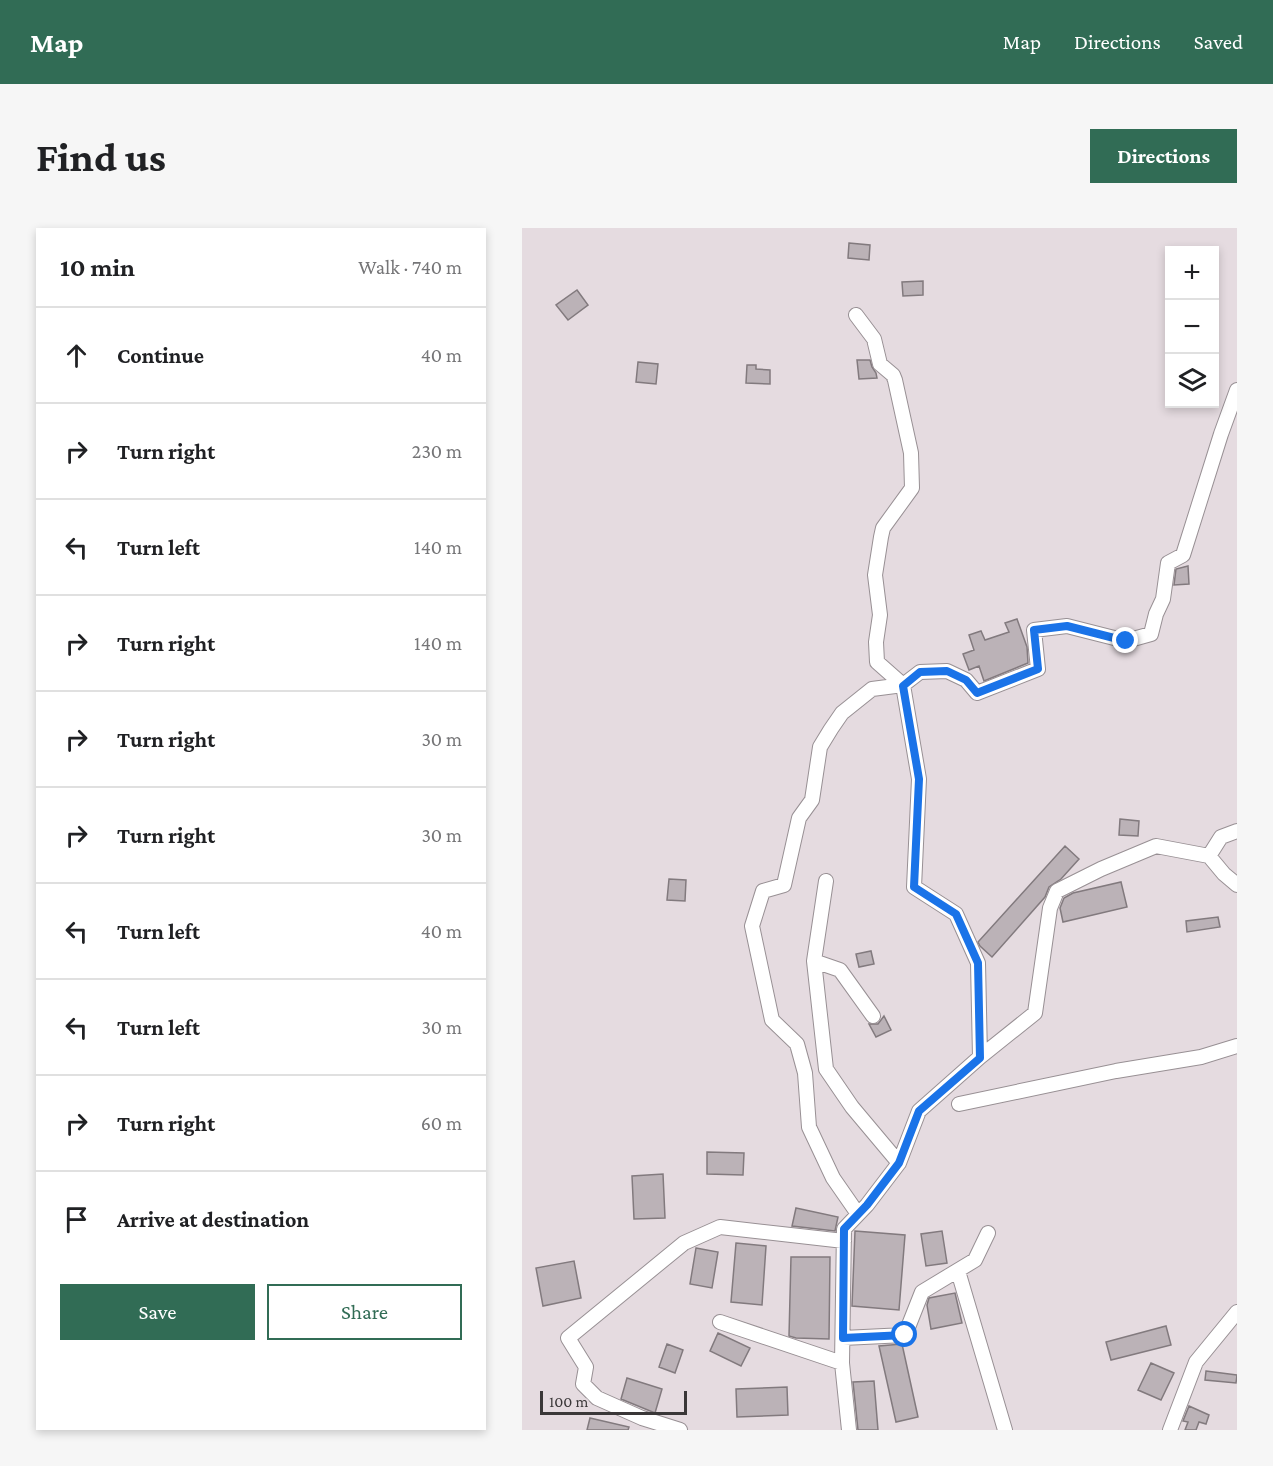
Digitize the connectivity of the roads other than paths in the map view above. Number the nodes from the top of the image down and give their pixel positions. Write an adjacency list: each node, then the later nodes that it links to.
1 (856, 315): 3 (street)
2 (1237, 390): 3 (street)
3 (903, 686): 11 (street); 14 (street)
4 (1237, 831): 5 (street)
5 (1209, 856): 7 (street); 11 (street)
6 (826, 881): 8 (street)
7 (1237, 885)
8 (814, 961): 9 (street); 13 (street)
9 (873, 1016)
10 (1237, 1046): 12 (street)
11 (980, 1058): 13 (street)
12 (959, 1104)
13 (899, 1163): 14 (street)
14 (858, 1214): 16 (street)
15 (988, 1233): 17 (street)
16 (844, 1241): 20 (street); 22 (street)
17 (958, 1271): 20 (street); 24 (street)
18 (1237, 1312): 25 (street)
19 (720, 1322): 21 (street)
20 (843, 1338): 21 (street)
21 (842, 1363): 23 (street)
22 (680, 1430)
23 (849, 1430)
24 (1005, 1430)
25 (1170, 1430)

